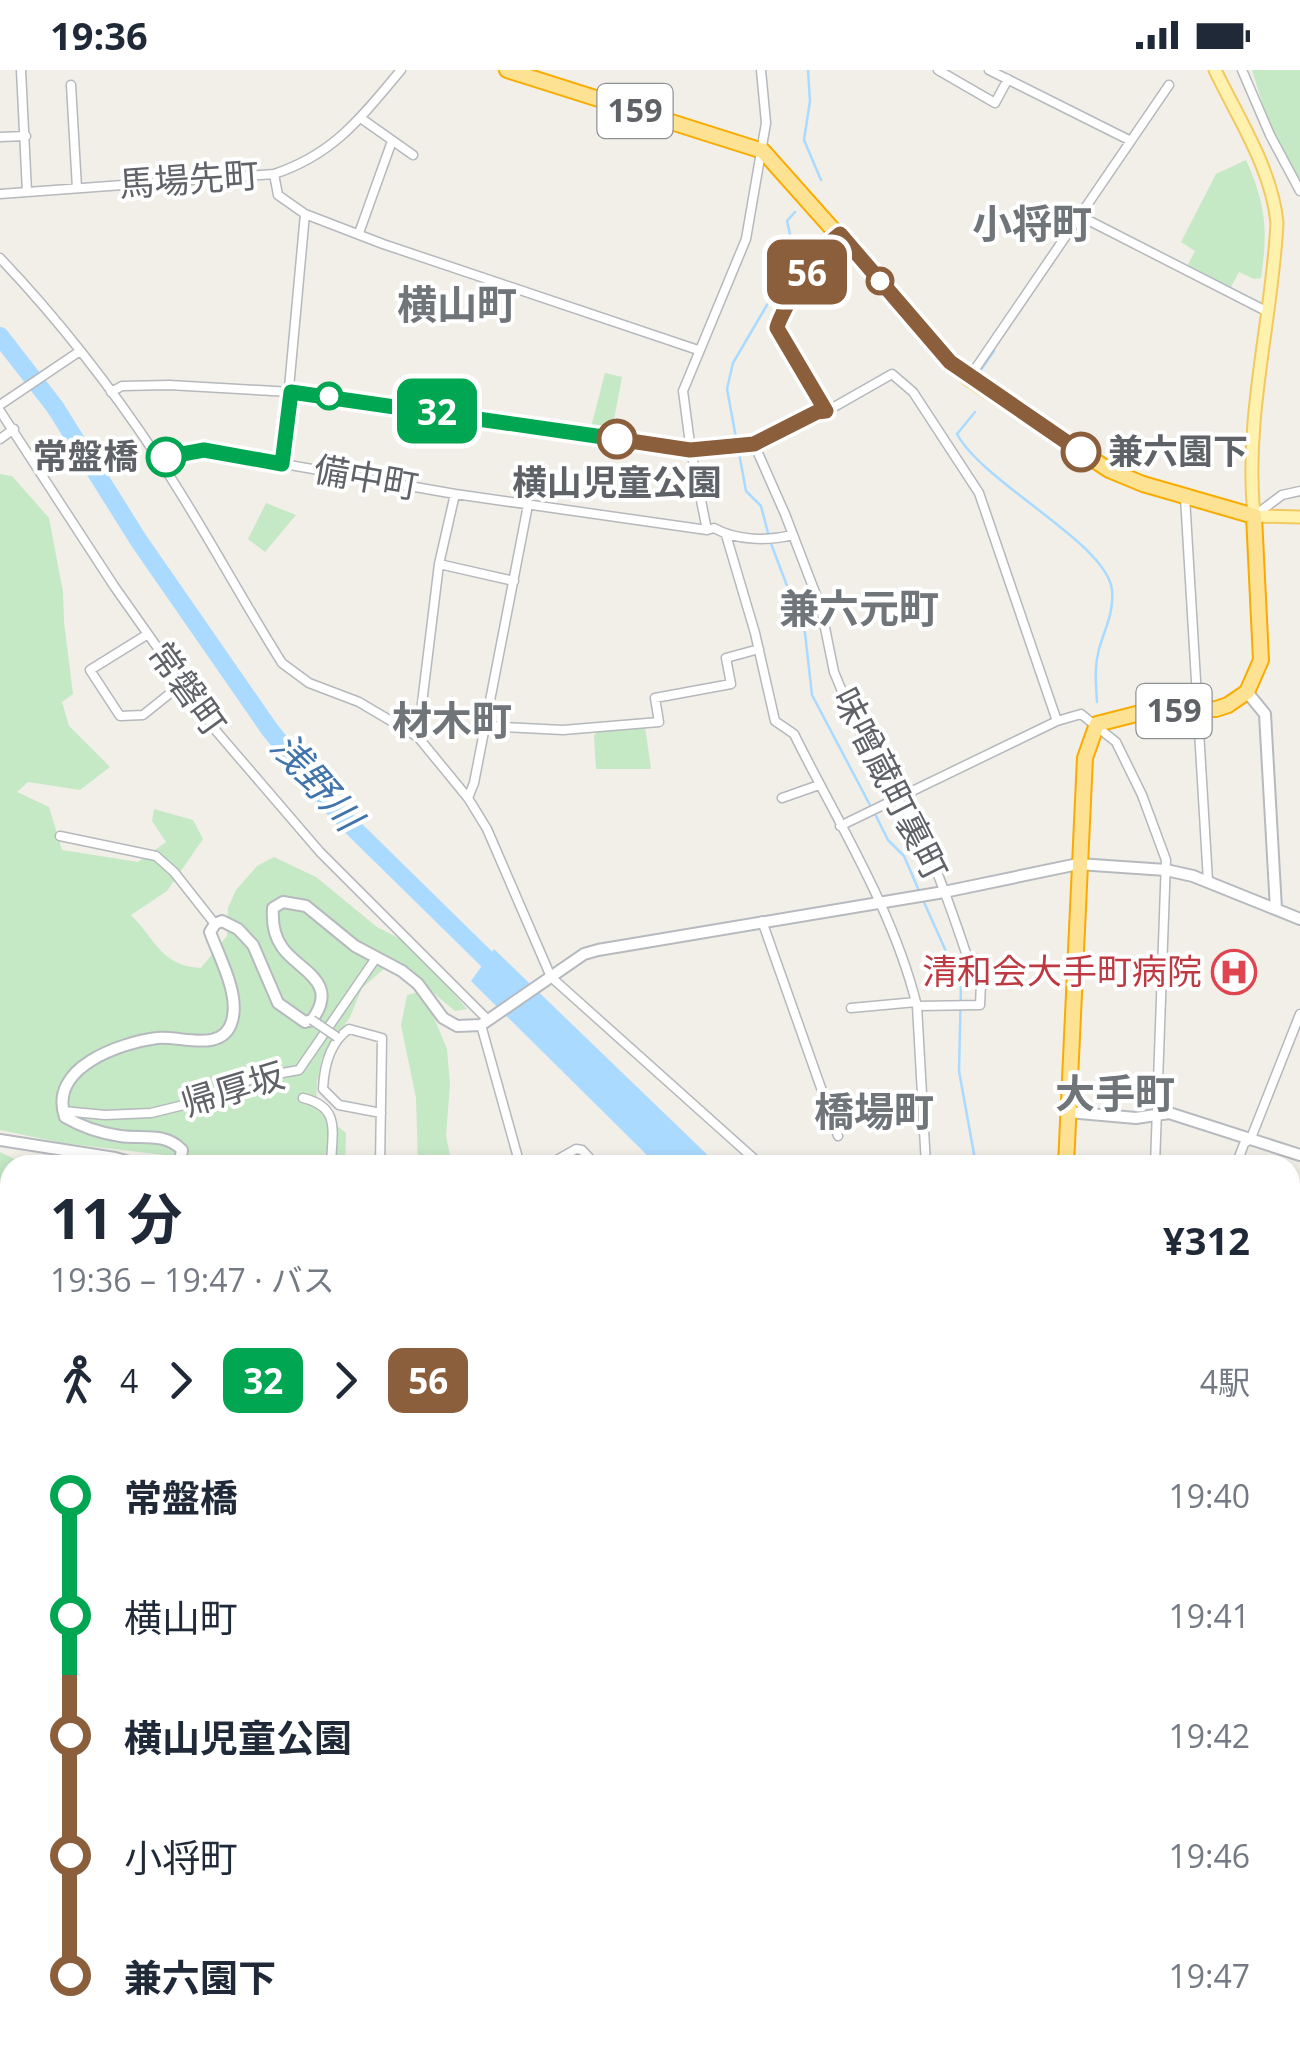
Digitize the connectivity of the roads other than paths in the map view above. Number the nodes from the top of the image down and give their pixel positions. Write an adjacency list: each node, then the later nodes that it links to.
1 (21, 70): 13 (street)
2 (400, 70): 12 (street, 馬場先町)
3 (507, 70): 17 (highway, 159)
4 (761, 70): 17 (street)
5 (938, 70): 9 (street)
6 (989, 70): 9 (street)
7 (1215, 70): 29 (main road)
8 (1242, 70): 21 (street)
9 (1008, 79): 15 (street)
10 (71, 84): 20 (street)
11 (1168, 85): 15 (street)
12 (362, 120): 16 (street); 19 (street, 馬場先町)
13 (26, 136): 14 (street); 22 (street)
14 (0, 137)
15 (1129, 140): 25 (street)
16 (392, 141): 18 (street); 26 (street)
17 (762, 151): 27 (highway, 159); 30 (street)
18 (414, 155)
19 (274, 174): 20 (street, 馬場先町); 24 (street)
20 (77, 188): 22 (street, 馬場先町)
21 (1300, 191)
22 (27, 192): 23 (street, 馬場先町)
23 (0, 194)
24 (305, 214): 26 (street); 34 (street)
25 (1080, 216): 29 (street); 32 (street)
26 (359, 233): 30 (street)
27 (840, 234): 32 (highway, 159); 36 (street)
28 (0, 258): 31 (street)
29 (1266, 311): 47 (main road)
30 (698, 350): 40 (street)
31 (80, 351): 33 (street); 35 (street)
32 (968, 378): 45 (highway, 159)
33 (110, 392): 34 (street); 41 (street)
34 (291, 392): 40 (street); 42 (street)
35 (0, 408): 37 (street, 常磐町)
36 (826, 411): 39 (street); 59 (street)
37 (14, 429): 38 (street); 54 (street, 常磐町)
38 (0, 439)
39 (754, 444): 40 (street); 51 (street, 味噌蔵町裏町)
40 (690, 450): 49 (street)
41 (158, 458): 42 (street, 備中町); 62 (street)
42 (282, 464): 44 (street, 備中町)
43 (1300, 491): 47 (street)
44 (454, 494): 46 (street, 備中町); 52 (street, 備中町)
45 (1185, 497): 47 (highway, 159); 58 (street)
46 (528, 505): 49 (street, 備中町); 53 (street)
47 (1254, 516): 48 (main road); 57 (highway, 159)
48 (1300, 517)
49 (707, 530): 50 (street, 備中町)
50 (726, 535): 51 (street, 備中町); 55 (street)
51 (792, 536): 66 (street, 味噌蔵町裏町)
52 (440, 564): 53 (street); 62 (street, 備中町)
53 (514, 581): 61 (street)
54 (148, 634): 56 (street, 常磐町); 56 (street)
55 (759, 649): 61 (street); 63 (street)
56 (183, 683): 84 (street, 常磐町)
57 (1247, 692): 58 (highway, 159); 74 (street)
58 (1198, 710): 60 (highway, 159); 71 (street)
59 (1057, 721): 60 (street); 66 (street)
60 (1097, 724): 69 (highway, 159); 70 (street)
61 (486, 726): 64 (street)
62 (418, 737): 64 (street)
63 (819, 785): 65 (street); 67 (street)
64 (468, 798): 79 (street)
65 (782, 798)
66 (896, 801): 67 (street); 72 (street, 味噌蔵町裏町)
67 (840, 826): 73 (street)
68 (60, 836): 77 (street)
69 (1078, 864): 70 (street); 72 (street); 90 (highway, 159)
70 (1166, 870): 71 (street); 92 (street)
71 (1208, 881): 74 (street)
72 (944, 892): 73 (street); 80 (street, 味噌蔵町裏町)
73 (880, 901): 76 (street); 80 (street)
74 (1276, 909): 75 (street)
75 (1300, 919)
76 (762, 921): 79 (street); 93 (street)
77 (214, 924): 83 (street); 89 (street)
78 (376, 958): 83 (street); 84 (street); 89 (street, 帰厚坂)
79 (547, 979): 84 (street); 101 (street)
80 (916, 1004): 81 (street); 102 (street)
81 (852, 1008)
82 (1300, 1014): 86 (street)
83 (312, 1020): 85 (street, bridge)
84 (487, 1020): 100 (street)
85 (338, 1037): 91 (street); 91 (street)
86 (1290, 1038): 87 (street); 94 (street)
87 (1300, 1042)
88 (303, 1098): 98 (street)
89 (63, 1111): 97 (street)
90 (1068, 1112): 92 (street); 103 (highway, 159)
91 (381, 1113): 99 (street)
92 (1159, 1113): 94 (street); 104 (street)
93 (838, 1136)
94 (1251, 1138): 105 (street); 106 (street)
95 (0, 1140): 96 (street)
96 (81, 1155)
97 (181, 1155)
98 (331, 1155)
99 (380, 1155)
100 (518, 1155)
101 (749, 1155)
102 (926, 1155)
103 (1066, 1155)
104 (1156, 1155)
105 (1240, 1155)
106 (1300, 1155)

